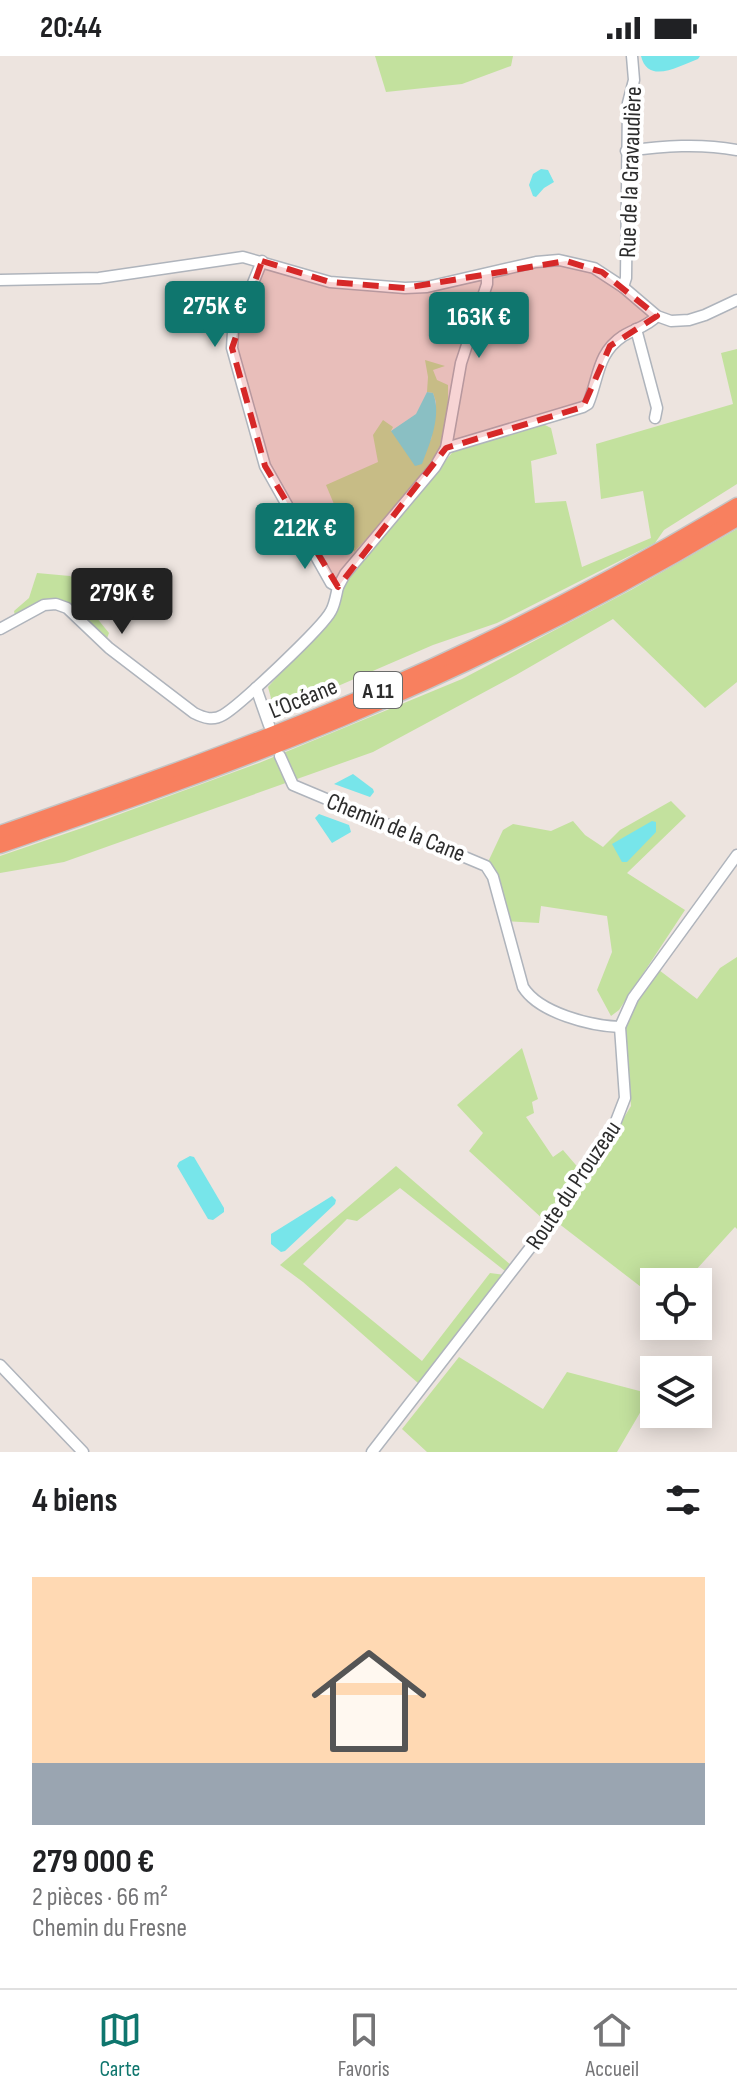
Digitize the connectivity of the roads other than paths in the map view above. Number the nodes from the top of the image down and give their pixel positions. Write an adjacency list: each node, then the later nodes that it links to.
1 (632, 56): 3 (street, Rue de la Gravaudière)
2 (737, 150): 3 (street)
3 (626, 151): 7 (street, Rue de la Gravaudière)
4 (262, 261): 5 (street); 6 (street); 15 (street)
5 (487, 274): 7 (street); 12 (street)
6 (0, 280)
7 (623, 287): 9 (street)
8 (737, 300): 9 (street)
9 (657, 316): 10 (street)
10 (636, 329): 11 (street); 12 (street)
11 (655, 418)
12 (446, 448): 15 (street)
13 (737, 505): 20 (highway, L’Océane / A 11)
14 (737, 519): 21 (highway, L’Océane / A 11)
15 (338, 587): 17 (street)
16 (0, 629): 17 (street)
17 (256, 688): 18 (street)
18 (269, 725)
19 (280, 756): 23 (street, Chemin de la Cane)
20 (0, 833)
21 (0, 846)
22 (737, 855): 23 (street)
23 (620, 1027): 26 (street, Route du Prouzeau)
24 (0, 1365): 25 (street)
25 (83, 1452)
26 (372, 1452)

